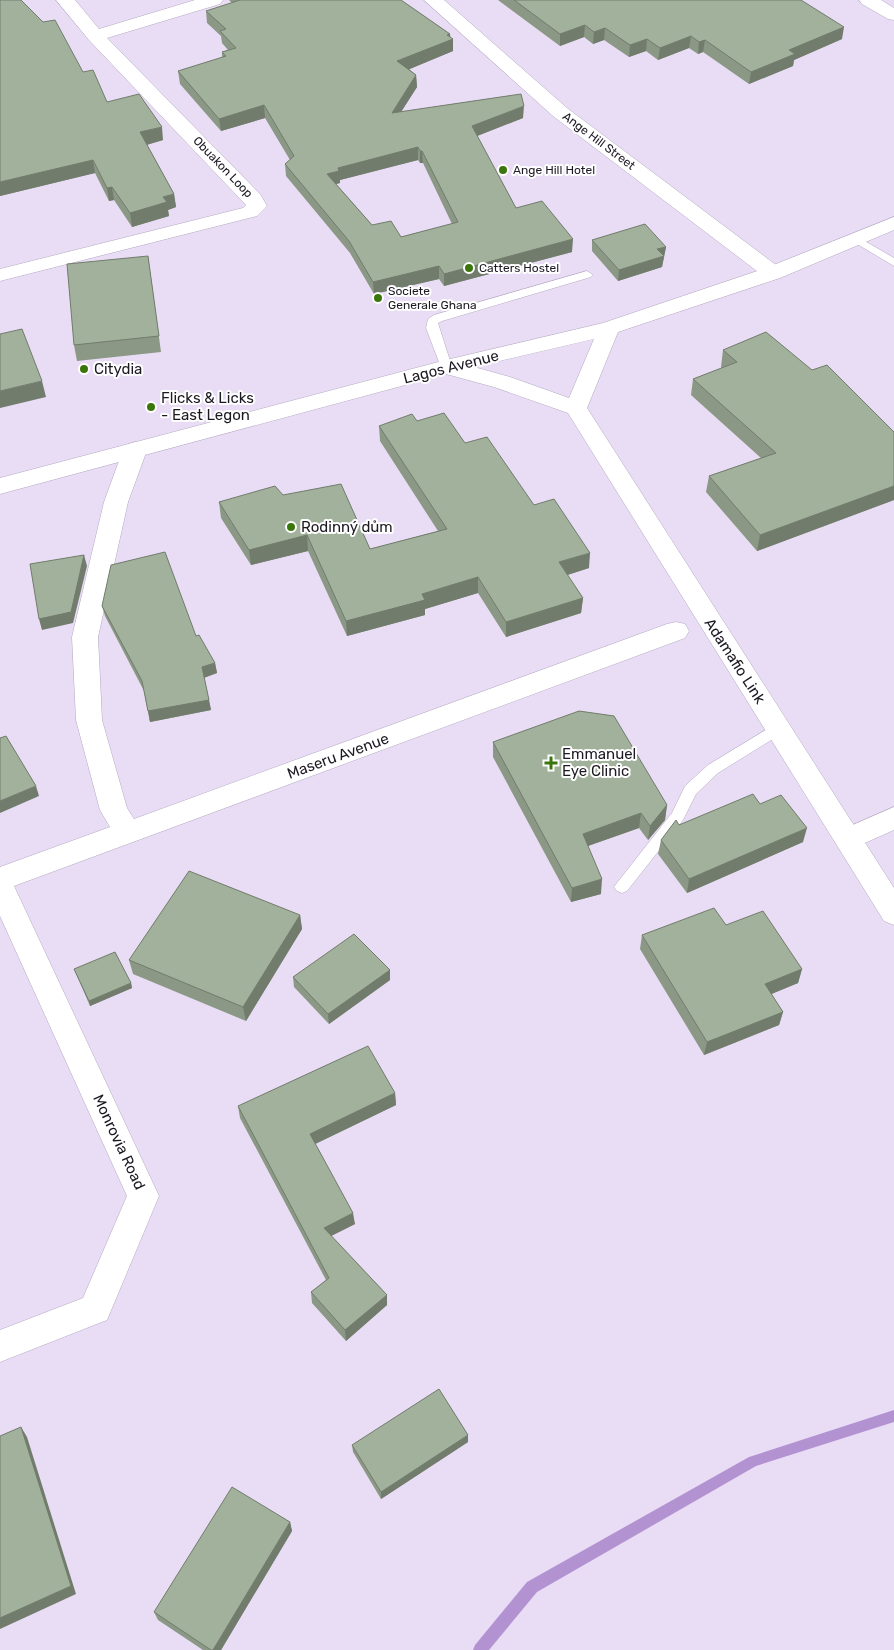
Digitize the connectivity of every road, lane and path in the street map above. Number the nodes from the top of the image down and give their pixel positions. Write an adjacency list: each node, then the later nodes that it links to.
1 (65, 0): 7 (street, Obuakon Loop)
2 (214, 0): 5 (street)
3 (433, 0): 11 (street, Ange Hill Street)
4 (868, 0): 6 (street)
5 (187, 4): 7 (street)
6 (894, 15)
7 (95, 36): 12 (street, Obuakon Loop)
8 (894, 224): 9 (street, Lagos Avenue)
9 (856, 239): 10 (lane); 11 (street, Lagos Avenue)
10 (894, 263)
11 (773, 273): 14 (street, Lagos Avenue)
12 (0, 275)
13 (587, 275): 15 (lane)
14 (609, 328): 15 (street, Lagos Avenue); 16 (street)
15 (446, 367): 16 (street); 17 (street, Lagos Avenue)
16 (576, 408): 20 (street, Adamafio Link)
17 (135, 450): 18 (street, Lagos Avenue); 22 (street)
18 (0, 486)
19 (676, 632): 22 (street, Maseru Avenue)
20 (779, 728): 23 (street, Adamafio Link); 26 (lane)
21 (894, 818): 23 (street)
22 (128, 833): 24 (street, Maseru Avenue)
23 (849, 840): 27 (street, Adamafio Link)
24 (0, 880)
25 (0, 885): 28 (street, Monrovia Road)
26 (622, 887)
27 (894, 913)
28 (0, 1346)

